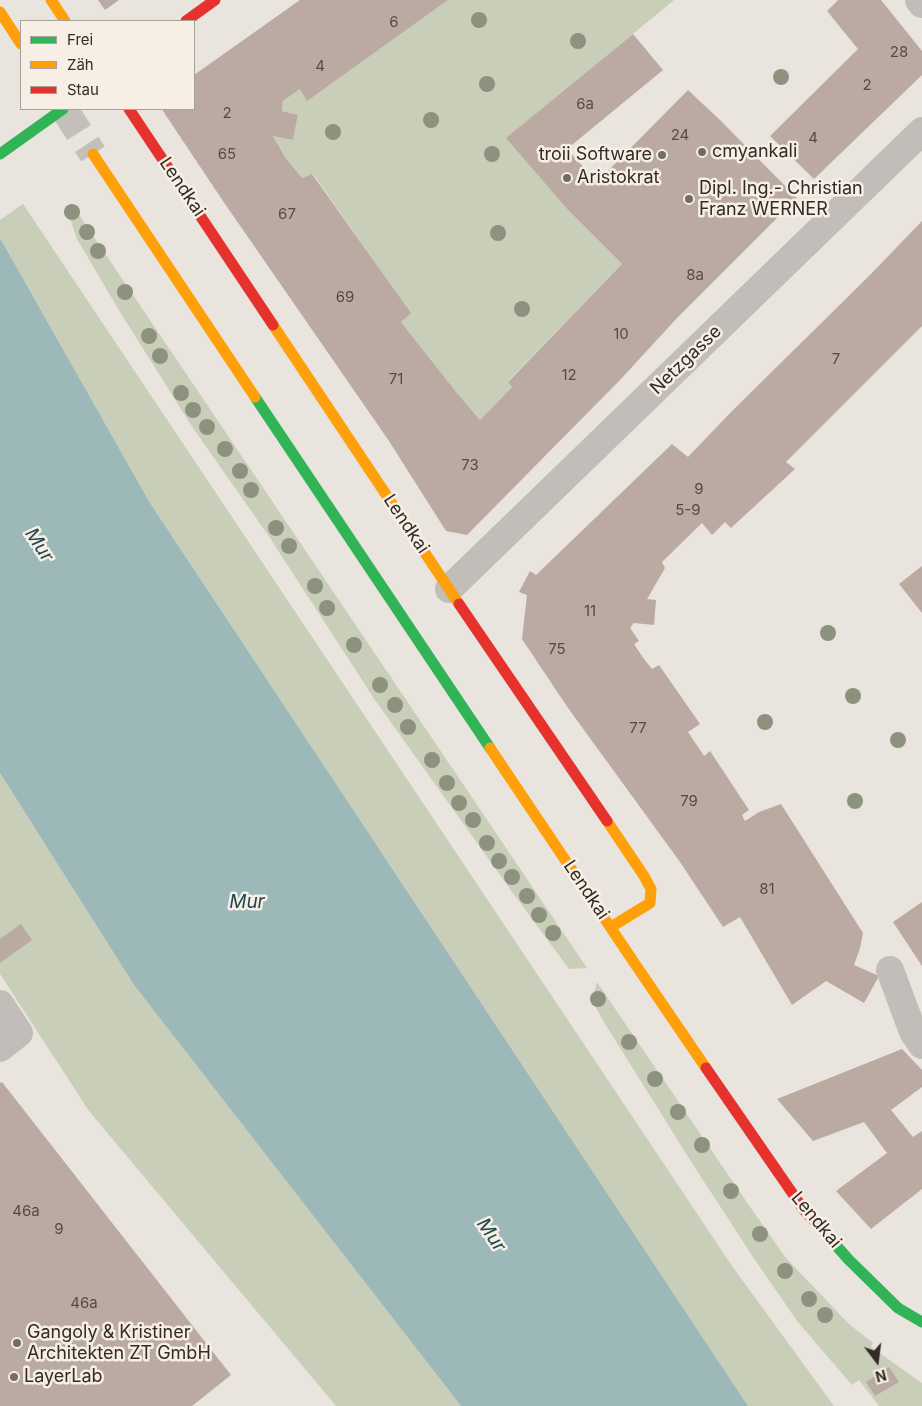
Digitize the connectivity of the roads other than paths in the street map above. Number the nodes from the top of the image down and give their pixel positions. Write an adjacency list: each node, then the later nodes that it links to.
1 (50, 0): 6 (main road)
2 (215, 0): 7 (main road)
3 (919, 0): 4 (street)
4 (922, 4)
5 (0, 12): 8 (main road)
6 (64, 20)
7 (187, 20)
8 (20, 42)
9 (62, 110): 12 (main road)
10 (130, 110): 14 (main road, Lendkai)
11 (922, 131): 14 (street, Netzgasse)
12 (0, 154)
13 (93, 154): 15 (main road, Lendkai)
14 (449, 589): 15 (main road, Lendkai)
15 (611, 927): 20 (main road, Lendkai)
16 (890, 970): 19 (street)
17 (0, 1004): 18 (street)
18 (9, 1041)
19 (922, 1045)
20 (922, 1322)

